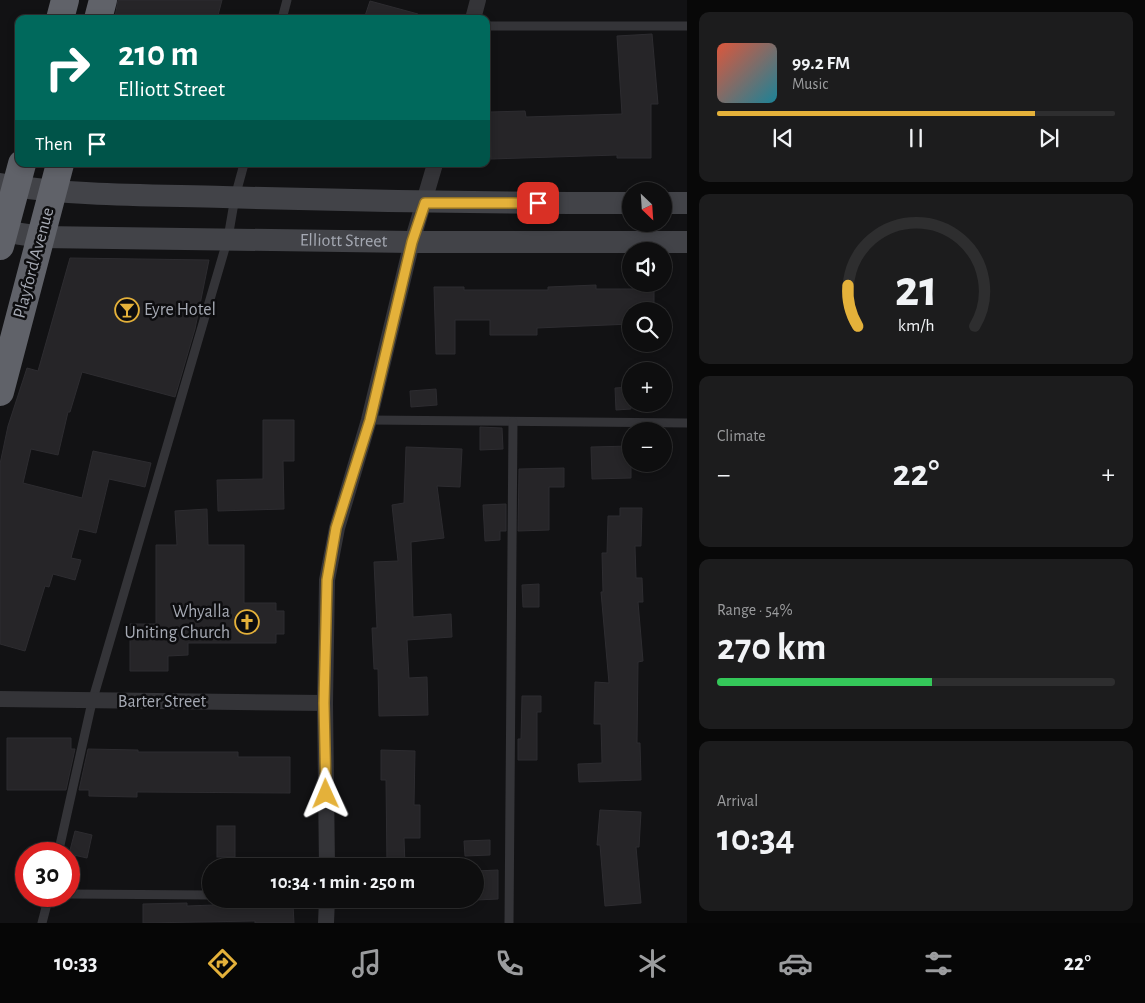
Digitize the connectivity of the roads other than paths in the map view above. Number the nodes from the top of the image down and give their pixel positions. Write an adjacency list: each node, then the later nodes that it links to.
1 (65, 0): 5 (highway)
2 (103, 0): 6 (highway)
3 (286, 0): 7 (lane)
4 (478, 0): 8 (street)
5 (61, 15)
6 (99, 15)
7 (283, 15)
8 (474, 15)
9 (490, 26): 10 (lane)
10 (687, 26)
11 (59, 167): 15 (highway, Playford Avenue)
12 (243, 167): 16 (lane)
13 (434, 167): 17 (street)
14 (13, 178): 15 (main road); 21 (highway, Playford Avenue)
15 (53, 192): 16 (main road); 22 (highway, Playford Avenue)
16 (235, 197): 17 (main road); 23 (lane)
17 (425, 203): 18 (main road); 24 (street)
18 (622, 203)
19 (672, 203): 20 (main road)
20 (687, 203)
21 (1, 237): 22 (main road, Elliott Street)
22 (41, 237): 23 (main road, Elliott Street); 26 (highway, Playford Avenue)
23 (228, 238): 24 (main road, Elliott Street); 31 (lane)
24 (412, 242): 25 (main road, Elliott Street); 27 (street)
25 (687, 242)
26 (0, 392)
27 (370, 420): 28 (lane); 32 (street)
28 (513, 422): 29 (lane); 41 (lane)
29 (687, 423)
30 (0, 699): 31 (street, Barter Street)
31 (92, 702): 32 (street, Barter Street); 33 (lane)
32 (324, 703): 34 (street)
33 (61, 842)
34 (327, 858)
35 (80, 894): 36 (lane)
36 (202, 895)
37 (46, 907): 39 (lane)
38 (327, 908): 40 (street)
39 (42, 923)
40 (326, 923)
41 (510, 923)

